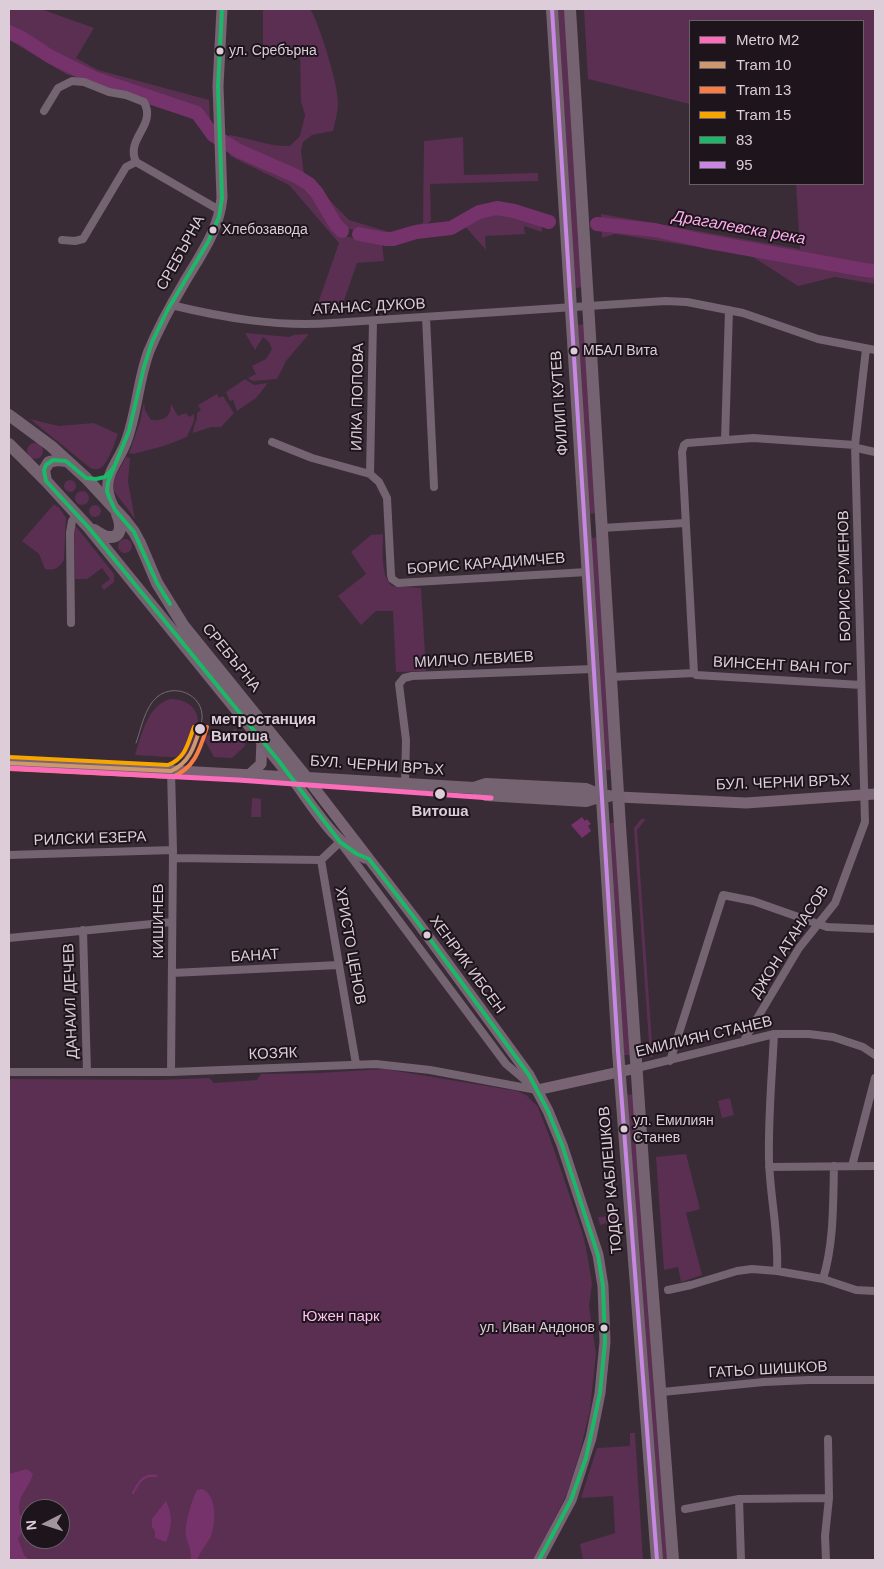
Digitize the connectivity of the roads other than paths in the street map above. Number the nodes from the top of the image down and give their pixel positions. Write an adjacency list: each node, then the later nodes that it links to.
1 (222, 9): 6 (main road, СРЕБЪРНА)
2 (552, 9): 10 (main road, ФИЛИП КУТЕВ)
3 (570, 9): 9 (main road)
4 (44, 111): 5 (street)
5 (136, 162): 6 (street); 7 (street)
6 (221, 212): 8 (main road, СРЕБЪРНА)
7 (62, 240)
8 (171, 305): 13 (street, АТАНАС ДУКОВ); 23 (main road, СРЕБЪРНА)
9 (588, 306): 10 (street, АТАНАС ДУКОВ); 11 (street, АТАНАС ДУКОВ); 32 (main road)
10 (570, 308): 12 (street, АТАНАС ДУКОВ); 33 (main road, ФИЛИП КУТЕВ)
11 (728, 310): 14 (street, АТАНАС ДУКОВ); 17 (street)
12 (426, 317): 13 (street, АТАНАС ДУКОВ); 27 (street)
13 (373, 321): 24 (street, ИЛКА ПОПОВА)
14 (866, 349): 15 (street); 20 (street, БОРИС РУМЕНОВ)
15 (875, 350)
16 (9, 414): 22 (main road)
17 (725, 440): 20 (street); 30 (street, ВИНСЕНТ ВАН ГОГ)
18 (272, 442): 24 (street)
19 (9, 444): 26 (main road, СРЕБЪРНА)
20 (856, 446): 21 (street); 38 (street, БОРИС РУМЕНОВ)
21 (875, 452)
22 (66, 461): 25 (main road); 26 (main road)
23 (111, 472): 25 (main road); 28 (main road, СРЕБЪРНА)
24 (370, 474): 33 (street, БОРИС КАРАДИМЧЕВ)
25 (86, 478): 28 (main road)
26 (46, 481): 29 (main road, СРЕБЪРНА)
27 (434, 487)
28 (115, 510): 31 (main road); 44 (main road, СРЕБЪРНА)
29 (77, 514): 31 (main road, СРЕБЪРНА); 34 (street)
30 (686, 524): 32 (street); 36 (street, ВИНСЕНТ ВАН ГОГ)
31 (89, 528): 39 (main road, СРЕБЪРНА)
32 (602, 528): 37 (main road)
33 (587, 572): 35 (main road, ФИЛИП КУТЕВ)
34 (71, 623)
35 (593, 669): 45 (street, МИЛЧО ЛЕВИЕВ); 47 (main road, ФИЛИП КУТЕВ)
36 (694, 673): 37 (street); 38 (street, ВИНСЕНТ ВАН ГОГ)
37 (612, 677): 48 (main road)
38 (861, 685): 46 (street, БОРИС РУМЕНОВ)
39 (262, 741): 42 (main road); 43 (main road, СРЕБЪРНА)
40 (9, 762): 41 (main road, БУЛ. ЧЕРНИ ВРЪХ)
41 (171, 770): 42 (main road, БУЛ. ЧЕРНИ ВРЪХ); 50 (street, КИШИНЕВ)
42 (250, 774): 43 (main road, БУЛ. ЧЕРНИ ВРЪХ)
43 (291, 777): 44 (main road, БУЛ. ЧЕРНИ ВРЪХ); 49 (main road, ХЕНРИК ИБСЕН)
44 (306, 777): 45 (main road, БУЛ. ЧЕРНИ ВРЪХ); 53 (main road, ХЕНРИК ИБСЕН)
45 (405, 784): 47 (main road, БУЛ. ЧЕРНИ ВРЪХ)
46 (869, 795): 48 (main road, БУЛ. ЧЕРНИ ВРЪХ); 55 (street, ДЖОН АТАНАСОВ)
47 (602, 796): 48 (main road, БУЛ. ЧЕРНИ ВРЪХ); 70 (main road, ТОДОР КАБЛЕШКОВ)
48 (619, 797): 66 (main road)
49 (340, 842): 52 (street); 53 (main road, ХЕНРИК ИБСЕН); 72 (street, ХЕНРИК ИБСЕН)
50 (173, 854): 51 (street, РИЛСКИ ЕЗЕРА); 52 (street, РИЛСКИ ЕЗЕРА); 54 (street, КИШИНЕВ)
51 (9, 855)
52 (321, 860): 59 (street, ХРИСТО ЦЕНОВ)
53 (369, 860): 72 (main road, ХЕНРИК ИБСЕН)
54 (172, 922): 57 (street); 60 (street, КИШИНЕВ)
55 (818, 923): 56 (street); 62 (street, ДЖОН АТАНАСОВ); 64 (street)
56 (875, 929)
57 (83, 930): 58 (street); 68 (street, ДАНАИЛ ДЕЧЕВ)
58 (9, 938)
59 (339, 966): 60 (street, БАНАТ); 65 (street, ХРИСТО ЦЕНОВ)
60 (172, 973): 69 (street, КИШИНЕВ)
61 (774, 1034): 62 (street, ЕМИЛИЯН СТАНЕВ); 63 (street, ЕМИЛИЯН СТАНЕВ); 76 (street)
62 (743, 1042): 64 (street, ЕМИЛИЯН СТАНЕВ)
63 (875, 1055)
64 (670, 1061): 66 (street, ЕМИЛИЯН СТАНЕВ)
65 (356, 1064): 69 (street, КОЗЯК); 72 (street, КОЗЯК)
66 (637, 1068): 70 (main road, ЕМИЛИЯН СТАНЕВ); 82 (main road)
67 (9, 1072): 68 (street, КОЗЯК)
68 (87, 1072): 69 (street, КОЗЯК)
69 (171, 1072)
70 (619, 1072): 72 (main road, ЕМИЛИЯН СТАНЕВ); 88 (main road, ТОДОР КАБЛЕШКОВ)
71 (875, 1078): 74 (street)
72 (537, 1090): 87 (main road, ХЕНРИК ИБСЕН)
73 (834, 1166): 74 (street); 76 (street); 78 (street)
74 (852, 1166): 75 (street)
75 (875, 1166)
76 (769, 1167): 77 (street)
77 (777, 1271): 78 (street); 79 (street)
78 (823, 1279): 80 (street)
79 (668, 1290)
80 (875, 1291)
81 (875, 1380): 82 (street, ГАТЬО ШИШКОВ)
82 (662, 1392): 89 (main road)
83 (828, 1439): 84 (street)
84 (829, 1498): 85 (street); 91 (street)
85 (739, 1499): 86 (street); 90 (street)
86 (685, 1509)
87 (539, 1560)
88 (657, 1560)
89 (674, 1560)
90 (741, 1560)
91 (826, 1560)

